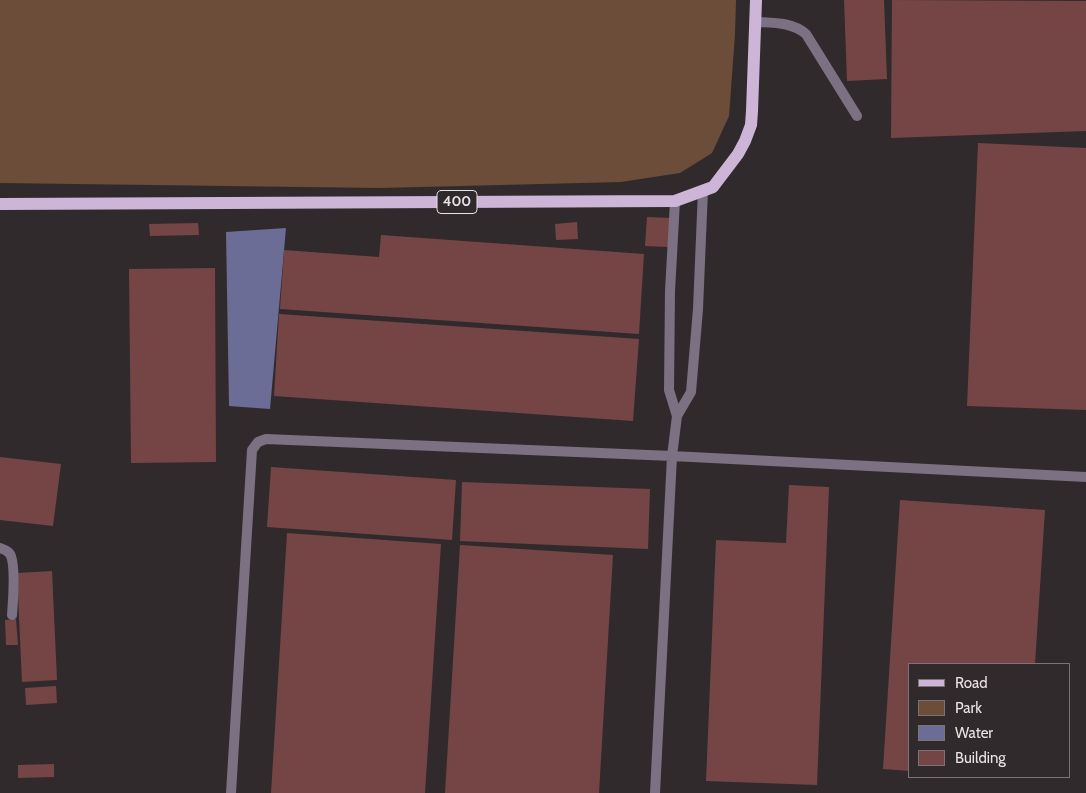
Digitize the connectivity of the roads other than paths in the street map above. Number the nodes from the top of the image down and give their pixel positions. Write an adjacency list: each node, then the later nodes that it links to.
1 (756, 0): 2 (main road, 400)
2 (756, 22): 3 (lane); 4 (main road, 400)
3 (857, 116)
4 (703, 190): 5 (main road, 400); 7 (lane)
5 (675, 201): 6 (main road, 400); 7 (lane)
6 (0, 204)
7 (677, 416): 8 (lane)
8 (672, 456): 9 (lane); 12 (lane); 13 (lane)
9 (1086, 478)
10 (0, 548): 11 (lane)
11 (12, 615)
12 (231, 793)
13 (654, 793)

